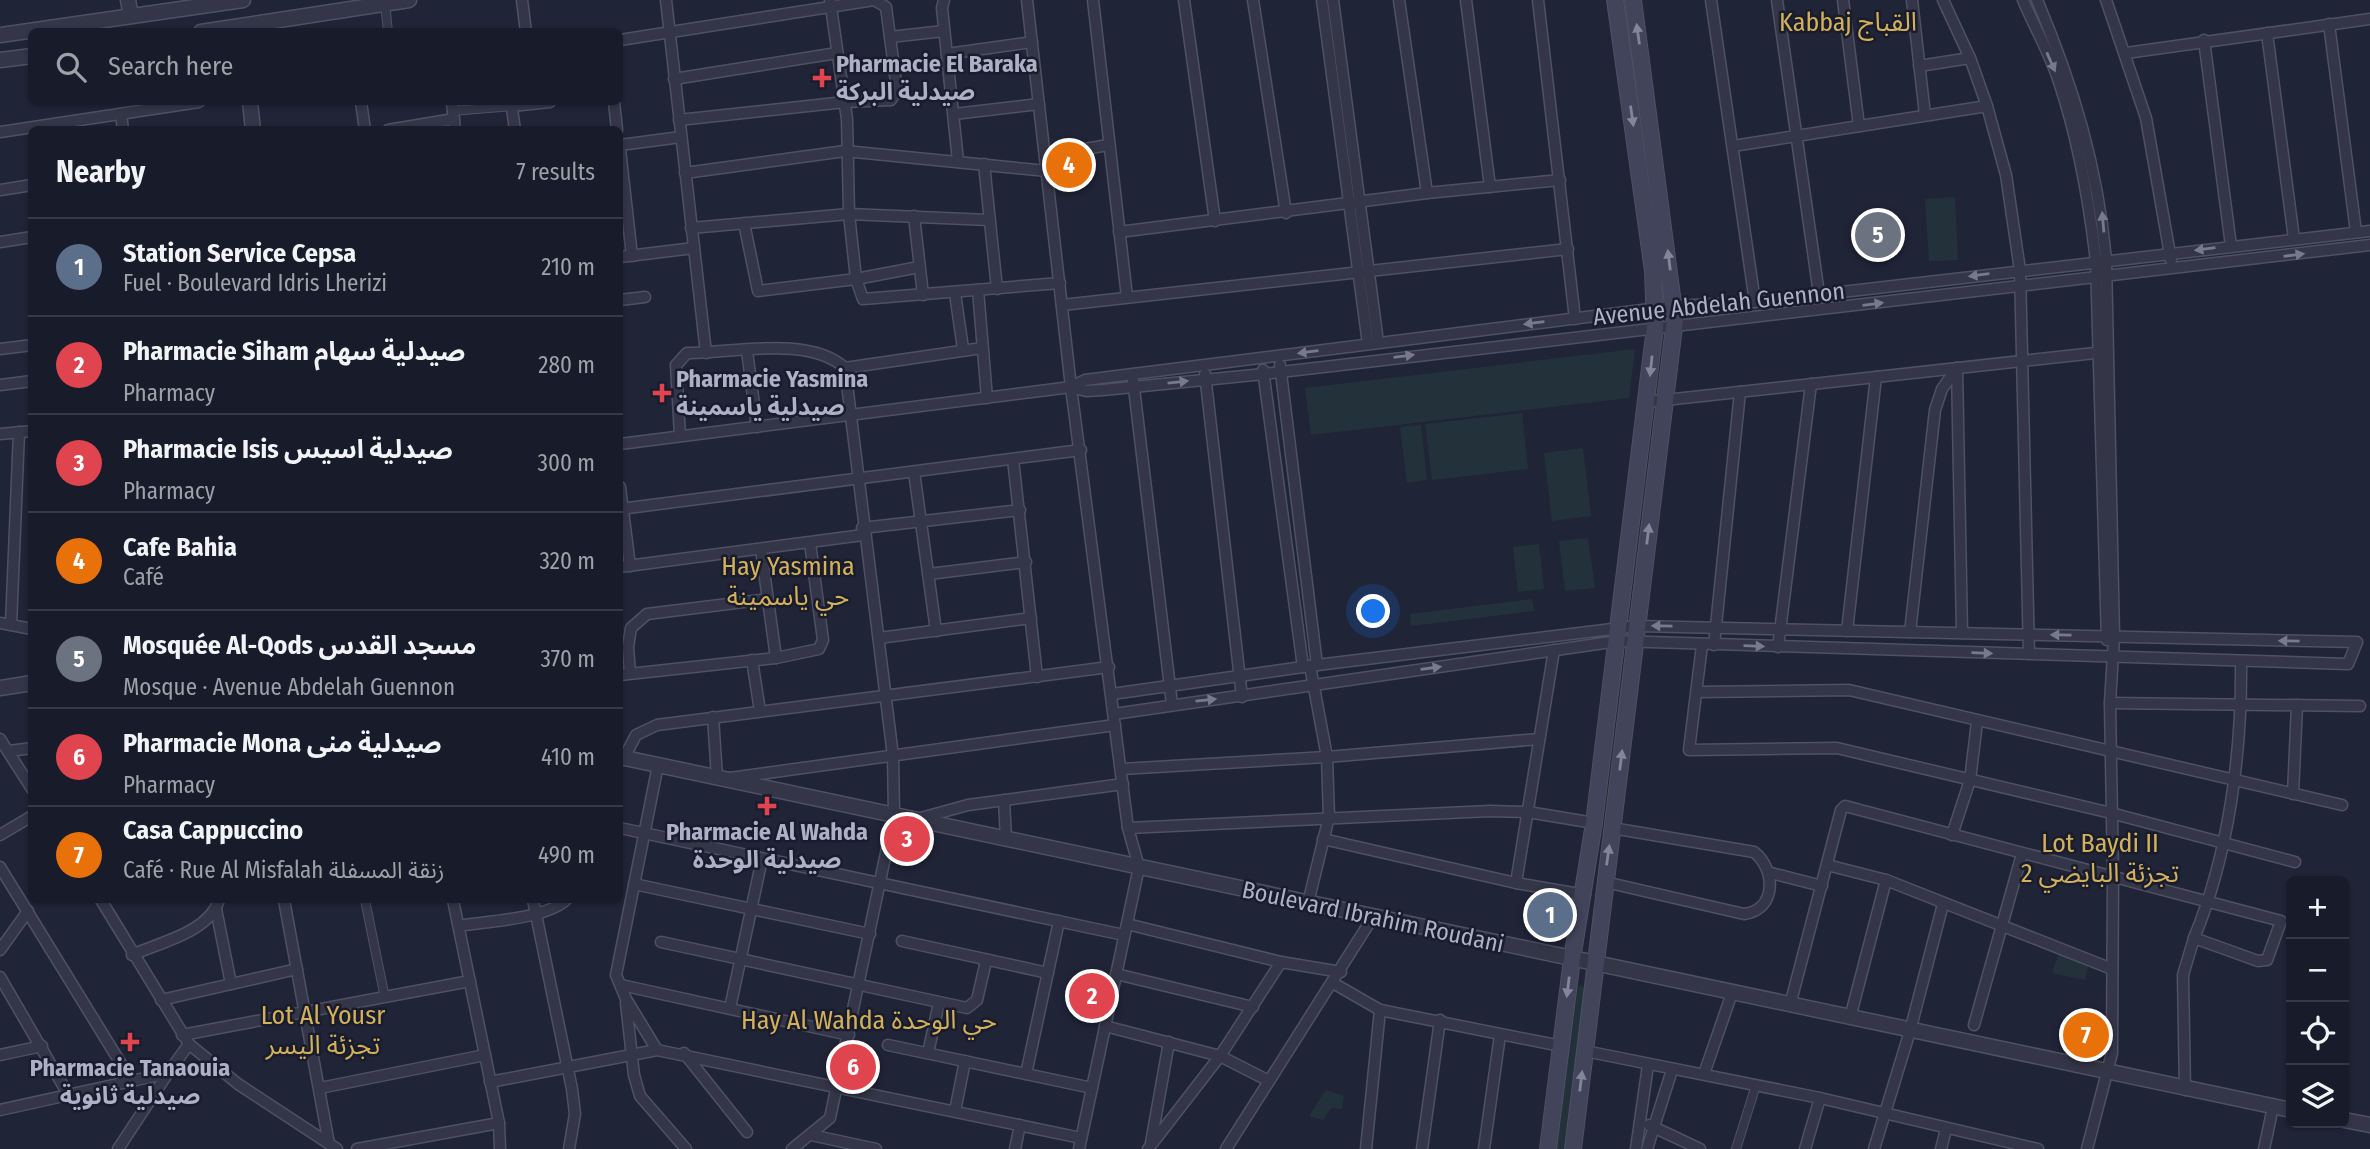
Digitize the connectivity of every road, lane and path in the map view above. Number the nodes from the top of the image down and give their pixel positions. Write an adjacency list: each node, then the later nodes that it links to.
1 (128, 0): 28 (street)
2 (409, 0): 26 (street)
3 (522, 0): 35 (street)
4 (666, 0): 38 (street)
5 (944, 0): 37 (street)
6 (1027, 0): 44 (street)
7 (1093, 0): 80 (street)
8 (1184, 0): 100 (street)
9 (1253, 0): 96 (street)
10 (1322, 0): 53 (street)
11 (1333, 0): 53 (street)
12 (1399, 0): 93 (street)
13 (1466, 0): 91 (street)
14 (1538, 0): 89 (street)
15 (1615, 0): 136 (main road, one-way to 136)
16 (1633, 0): 135 (main road, one-way to 16)
17 (1711, 0): 81 (street)
18 (1777, 0): 78 (street)
19 (1843, 0): 75 (street)
20 (1912, 0): 51 (street)
21 (1943, 0): 49 (street)
22 (2023, 0): 116 (street, one-way to 116)
23 (2038, 0): 116 (street, one-way to 23)
24 (2106, 0): 46 (street)
25 (239, 1): 28 (street); 32 (street)
26 (385, 3): 33 (street); 34 (street)
27 (831, 3): 38 (street); 41 (street); 45 (street)
28 (131, 16): 31 (street)
29 (2370, 19): 30 (street)
30 (2329, 24): 39 (street); 105 (street)
31 (48, 28)
32 (239, 28)
33 (245, 28)
34 (388, 28)
35 (526, 28)
36 (28, 31): 40 (street)
37 (944, 31): 41 (street); 47 (street)
38 (670, 32): 42 (street); 52 (street)
39 (2267, 33): 43 (street); 107 (street)
40 (0, 35)
41 (890, 37): 54 (street)
42 (623, 40)
43 (2203, 40): 46 (street); 110 (street)
44 (1032, 42): 47 (street); 55 (street)
45 (837, 52): 52 (street); 54 (street)
46 (2126, 53): 113 (street)
47 (947, 54): 64 (street)
48 (28, 56): 50 (street)
49 (1970, 58): 51 (street); 62 (street)
50 (0, 60)
51 (1919, 66): 66 (street)
52 (674, 79): 67 (street)
53 (1339, 85): 94 (street)
54 (845, 102): 67 (street); 83 (street)
55 (1039, 104): 64 (street); 84 (street)
56 (180, 105): 63 (street)
57 (250, 105): 70 (street)
58 (361, 105): 71 (street)
59 (506, 105): 65 (street)
60 (511, 105): 73 (street)
61 (614, 105): 74 (street)
62 (1987, 106): 66 (street); 119 (street)
63 (121, 114): 68 (street); 69 (street)
64 (954, 114): 85 (street)
65 (453, 115): 72 (street)
66 (1925, 115): 75 (street)
67 (679, 120): 79 (street)
68 (40, 126)
69 (123, 126)
70 (253, 126)
71 (364, 126)
72 (413, 126)
73 (514, 126)
74 (617, 126)
75 (1859, 126): 78 (street)
76 (28, 128): 77 (street)
77 (0, 132)
78 (1797, 136): 81 (street); 128 (street)
79 (681, 137): 82 (street); 88 (street)
80 (1108, 145): 84 (street); 104 (street)
81 (1734, 146): 133 (street)
82 (623, 147)
83 (845, 151): 85 (street); 88 (street); 97 (street)
84 (1045, 156): 87 (street)
85 (958, 161): 86 (street)
86 (984, 164): 87 (street); 99 (street)
87 (1047, 170): 123 (street)
88 (685, 173): 102 (street)
89 (1560, 180): 91 (street); 112 (street)
90 (28, 186): 92 (street)
91 (1490, 187): 93 (street)
92 (0, 190)
93 (1427, 193): 94 (street)
94 (1356, 204): 96 (street); 120 (street)
95 (623, 207): 114 (street)
96 (1286, 213): 100 (street)
97 (849, 214): 98 (street); 101 (street); 122 (street)
98 (914, 216): 99 (street); 117 (street)
99 (989, 220): 125 (street)
100 (1215, 221): 104 (street)
101 (744, 223): 102 (street); 122 (street)
102 (691, 228): 111 (street)
103 (2370, 230): 105 (street, Avenue Abdelah Guennon)
104 (1119, 232): 131 (street)
105 (2356, 232): 107 (street, Avenue Abdelah Guennon)
106 (28, 238): 108 (street)
107 (2294, 239): 110 (street, Avenue Abdelah Guennon)
108 (0, 242)
109 (2370, 245): 118 (street, Avenue Abdelah Guennon, one-way to 109)
110 (2231, 246): 113 (street, Avenue Abdelah Guennon, one-way to 113)
111 (694, 248): 114 (street); 147 (street)
112 (1567, 249): 120 (street); 137 (street)
113 (2171, 253): 116 (street, Avenue Abdelah Guennon); 118 (street)
114 (632, 256): 115 (street)
115 (623, 257)
116 (2101, 261): 119 (street, Avenue Abdelah Guennon); 121 (street)
117 (919, 267): 122 (street); 129 (street)
118 (2172, 269): 121 (street, Avenue Abdelah Guennon)
119 (2020, 270): 124 (street); 128 (street, Avenue Abdelah Guennon, one-way to 128)
120 (1364, 271): 131 (street); 140 (street)
121 (2101, 277): 124 (street, Avenue Abdelah Guennon); 146 (street)
122 (856, 279): 129 (street)
123 (1060, 283): 125 (street); 134 (street)
124 (2021, 286): 139 (street, Avenue Abdelah Guennon, one-way to 124); 150 (street)
125 (997, 289): 126 (street)
126 (978, 290): 127 (street); 142 (street)
127 (955, 293): 129 (street); 144 (street)
128 (1819, 294): 133 (street, Avenue Abdelah Guennon)
129 (923, 295)
130 (645, 297): 132 (street)
131 (1127, 297): 134 (street)
132 (623, 300)
133 (1755, 302): 135 (street, Avenue Abdelah Guennon)
134 (1062, 305): 162 (street)
135 (1674, 306): 136 (street, Avenue Abdelah Guennon); 139 (main road)
136 (1655, 309): 137 (street, Avenue Abdelah Guennon); 138 (main road)
137 (1574, 318): 140 (street, Avenue Abdelah Guennon, one-way to 140)
138 (1655, 327): 139 (street, Avenue Abdelah Guennon); 154 (street, Avenue Abdelah Guennon, one-way to 138); 166 (main road, one-way to 166)
139 (1674, 327): 166 (main road)
140 (1373, 343): 148 (street, Avenue Abdelah Guennon, one-way to 148)
141 (28, 346): 143 (street)
142 (982, 348): 144 (street); 165 (street)
143 (0, 349)
144 (963, 349): 152 (street)
145 (747, 351): 147 (street); 152 (street); 168 (street)
146 (2103, 352): 150 (street); 201 (street)
147 (706, 353): 172 (street)
148 (1278, 356): 149 (street, Avenue Abdelah Guennon); 154 (street)
149 (1260, 357): 151 (street, Avenue Abdelah Guennon); 156 (street)
150 (2023, 361): 153 (street); 200 (street)
151 (1203, 365): 155 (street, Avenue Abdelah Guennon); 158 (street)
152 (845, 368): 167 (street)
153 (1957, 368): 157 (street); 196 (street); 197 (street)
154 (1281, 370): 156 (street, Avenue Abdelah Guennon); 211 (street)
155 (1132, 374): 162 (street, Avenue Abdelah Guennon); 163 (street)
156 (1264, 374): 158 (street, Avenue Abdelah Guennon); 211 (street)
157 (1876, 377): 160 (street); 195 (street)
158 (1205, 379): 163 (street, Avenue Abdelah Guennon, one-way to 158); 214 (street)
159 (28, 382): 161 (street)
160 (1811, 384): 164 (street); 193 (street)
161 (0, 385)
162 (1071, 387): 163 (street, Avenue Abdelah Guennon); 165 (street, Avenue Abdelah Guennon); 174 (street)
163 (1134, 387): 217 (street)
164 (1740, 392): 166 (street); 191 (street)
165 (988, 398): 167 (street, Avenue Abdelah Guennon)
166 (1655, 401): 198 (main road, one-way to 166); 199 (main road)
167 (849, 415): 168 (street, Avenue Abdelah Guennon); 177 (street)
168 (757, 427): 172 (street, Avenue Abdelah Guennon)
169 (28, 431): 170 (street)
170 (19, 432): 171 (street); 190 (street)
171 (0, 435)
172 (680, 436): 173 (street, Avenue Abdelah Guennon)
173 (623, 444)
174 (1081, 450): 175 (street); 212 (street)
175 (1013, 459): 176 (street); 179 (street)
176 (914, 472): 177 (street); 180 (street)
177 (856, 480): 178 (street); 181 (street)
178 (623, 509)
179 (1020, 510): 180 (street); 185 (street)
180 (921, 521): 181 (street); 187 (street)
181 (863, 531): 183 (street); 202 (street)
182 (623, 538): 186 (street)
183 (810, 542): 184 (street); 208 (street)
184 (761, 549): 186 (street); 188 (street)
185 (1026, 562): 187 (street); 189 (street)
186 (625, 567)
187 (929, 573): 194 (street)
188 (768, 599): 208 (street); 213 (street)
189 (1031, 618): 194 (street); 215 (street)
190 (5, 624): 192 (street)
191 (1715, 627): 193 (street); 198 (street, one-way to 198); 203 (street)
192 (28, 628)
193 (1780, 629): 195 (street); 204 (street)
194 (936, 631): 202 (street)
195 (1847, 631): 196 (street)
196 (1910, 632): 197 (street)
197 (1962, 633): 200 (street)
198 (1637, 634): 199 (street); 199 (street); 203 (street); 260 (main road, one-way to 198)
199 (1618, 635): 205 (street); 211 (street); 258 (main road)
200 (2029, 635): 201 (street, one-way to 200); 206 (street)
201 (2110, 637): 207 (street); 210 (street, one-way to 201)
202 (878, 638): 222 (street)
203 (1708, 645): 204 (street, one-way to 204); 220 (street)
204 (1778, 647): 206 (street, one-way to 206)
205 (1554, 650): 218 (street, one-way to 205); 234 (street)
206 (2029, 654): 207 (street)
207 (2111, 657): 210 (street); 224 (street)
208 (776, 658): 209 (street)
209 (752, 660): 213 (street); 229 (street)
210 (2241, 661): 226 (street)
211 (1310, 666): 214 (street); 218 (street)
212 (1110, 667): 215 (street); 221 (street)
213 (625, 674)
214 (1239, 676): 217 (street); 223 (street)
215 (1037, 677): 222 (street)
216 (28, 684): 219 (street)
217 (1170, 685): 221 (street); 225 (street)
218 (1314, 685): 223 (street); 241 (street)
219 (0, 688)
220 (1697, 692): 232 (street); 245 (street)
221 (1112, 694): 231 (street)
222 (884, 696): 229 (street); 239 (street)
223 (1242, 697): 225 (street, one-way to 223)
224 (2110, 703): 226 (street); 237 (street)
225 (1172, 704): 231 (street)
226 (2241, 704): 227 (street); 246 (street)
227 (2297, 705): 228 (street); 249 (street)
228 (2360, 706)
229 (760, 711): 230 (street)
230 (713, 717): 238 (street); 244 (street)
231 (1115, 720): 239 (street); 243 (street)
232 (1977, 722): 237 (street); 245 (street)
233 (0, 739): 236 (street)
234 (1539, 739): 241 (street); 252 (street)
235 (28, 749): 236 (street)
236 (9, 751): 247 (street)
237 (2110, 753): 246 (street); 253 (street)
238 (623, 755)
239 (893, 756): 244 (street); 254 (street)
240 (623, 757): 242 (street, Boulevard Ibrahim Roudani)
241 (1327, 757): 243 (street); 255 (street)
242 (658, 765): 244 (street, Boulevard Ibrahim Roudani); 262 (street)
243 (1121, 769): 248 (street)
244 (721, 778): 254 (street, Boulevard Ibrahim Roudani)
245 (1970, 780): 253 (street); 264 (street)
246 (2234, 781): 249 (street); 267 (street)
247 (28, 782)
248 (1123, 784): 250 (street); 259 (street)
249 (2293, 794): 251 (street)
250 (1004, 800): 257 (street); 265 (street)
251 (2342, 805)
252 (1528, 812): 255 (street); 258 (street); 278 (street)
253 (2111, 813): 267 (street); 275 (street)
254 (894, 815): 257 (street, Boulevard Ibrahim Roudani); 280 (street)
255 (1329, 817): 259 (street); 266 (street)
256 (28, 818): 263 (street)
257 (915, 819): 265 (street, Boulevard Ibrahim Roudani)
258 (1594, 823): 282 (main road)
259 (1128, 828): 273 (street)
260 (1612, 828): 274 (street); 277 (main road, one-way to 260)
261 (623, 829): 262 (street)
262 (644, 834): 269 (street); 279 (street)
263 (0, 835)
264 (1952, 835): 268 (street); 271 (street)
265 (1006, 839): 273 (street, Boulevard Ibrahim Roudani)
266 (1323, 839): 278 (street); 290 (street)
267 (2221, 844): 270 (street); 283 (street)
268 (2022, 854): 275 (street); 299 (street)
269 (762, 859): 280 (street); 293 (street)
270 (2295, 862)
271 (1827, 865): 276 (street); 281 (street)
272 (0, 867): 294 (street)
273 (1139, 867): 290 (street, Boulevard Ibrahim Roudani); 300 (street)
274 (1771, 873): 277 (street); 281 (street)
275 (2113, 876): 283 (street); 313 (street)
276 (1886, 880): 292 (street); 333 (street)
277 (1605, 882): 311 (main road)
278 (1516, 883): 282 (street)
279 (634, 884): 293 (street); 321 (street)
280 (881, 884): 297 (street); 301 (street)
281 (1822, 886): 328 (street)
282 (1584, 895): 308 (main road)
283 (2210, 900): 302 (street); 302 (street)
284 (103, 903): 306 (street)
285 (285, 903): 312 (street)
286 (366, 903): 324 (street)
287 (454, 903): 298 (street)
288 (534, 903): 295 (street)
289 (562, 903): 295 (street)
290 (1308, 903): 296 (street, Boulevard Ibrahim Roudani)
291 (218, 904): 306 (street); 320 (street)
292 (1943, 904): 299 (street); 337 (street)
293 (751, 909): 301 (street); 307 (street)
294 (28, 911): 305 (street); 361 (street)
295 (536, 913): 298 (street); 355 (street)
296 (1373, 917): 308 (street, Boulevard Ibrahim Roudani); 314 (street)
297 (1059, 921): 300 (street); 315 (street)
298 (459, 926): 318 (street)
299 (2001, 926): 313 (street); 335 (street)
300 (1126, 929): 310 (street); 316 (street)
301 (870, 934): 322 (street)
302 (2194, 938): 368 (street)
303 (902, 941): 309 (street)
304 (661, 943): 307 (street)
305 (0, 950)
306 (132, 955): 326 (street)
307 (741, 959): 322 (street); 330 (street)
308 (1572, 959): 311 (street, Boulevard Ibrahim Roudani); 344 (main road, one-way to 344)
309 (986, 961): 315 (street); 327 (street)
310 (1281, 962): 314 (street); 329 (street)
311 (1595, 964): 323 (street, Boulevard Ibrahim Roudani); 346 (main road)
312 (297, 969): 320 (street); 332 (street)
313 (2112, 969): 358 (street)
314 (1341, 972): 319 (street)
315 (1048, 973): 359 (street)
316 (1116, 974): 329 (street); 336 (street)
317 (0, 977): 343 (street)
318 (470, 981): 324 (street); 350 (street)
319 (1334, 983): 331 (street); 362 (street)
320 (230, 984): 326 (street)
321 (621, 985): 325 (street); 330 (street)
322 (860, 985): 327 (street); 338 (street)
323 (1732, 993): 328 (street, Boulevard Ibrahim Roudani); 360 (street)
324 (385, 998): 332 (street)
325 (626, 999): 345 (street); 351 (street)
326 (161, 1000): 340 (street)
327 (939, 1003): 348 (street)
328 (1790, 1005): 333 (street, Boulevard Ibrahim Roudani)
329 (1253, 1007): 352 (street)
330 (730, 1008): 338 (street)
331 (1380, 1010): 334 (street); 399 (street)
332 (305, 1013): 340 (street); 366 (street)
333 (1850, 1018): 337 (street, Boulevard Ibrahim Roudani)
334 (1440, 1020): 339 (street); 400 (street)
335 (1974, 1025)
336 (1105, 1026): 341 (street); 367 (street)
337 (1910, 1031): 358 (street, Boulevard Ibrahim Roudani); 375 (street)
338 (849, 1035): 365 (street)
339 (1500, 1035): 344 (street); 401 (street)
340 (186, 1040): 357 (street); 387 (street)
341 (1169, 1042): 352 (street); 389 (street)
342 (888, 1045): 348 (street)
343 (41, 1046): 349 (street); 369 (street)
344 (1561, 1046): 402 (main road)
345 (657, 1050): 347 (street); 351 (street)
346 (1585, 1051): 354 (street); 403 (main road, one-way to 346)
347 (684, 1053): 365 (street); 383 (street)
348 (928, 1053): 353 (street)
349 (0, 1055)
350 (485, 1055): 363 (street); 366 (street)
351 (632, 1055): 355 (street); 388 (street)
352 (1220, 1056): 362 (street); 389 (street)
353 (965, 1061): 359 (street); 374 (street)
354 (1648, 1065): 356 (street); 378 (street)
355 (566, 1068): 363 (street); 393 (street)
356 (1672, 1070): 360 (street); 381 (street)
357 (168, 1073): 361 (street); 390 (street)
358 (2109, 1073): 368 (street, Boulevard Ibrahim Roudani); 412 (street)
359 (1026, 1074): 367 (street)
360 (1704, 1074): 364 (street)
361 (131, 1080): 369 (street)
362 (1269, 1081): 398 (street)
363 (490, 1082): 377 (street)
364 (1756, 1085): 370 (street); 407 (street)
365 (838, 1086): 374 (street); 384 (street)
366 (320, 1088): 387 (street)
367 (1092, 1088): 385 (street)
368 (2185, 1090): 371 (street, Boulevard Ibrahim Roudani)
369 (68, 1094): 373 (street)
370 (1820, 1098): 375 (street); 408 (street)
371 (2273, 1107): 372 (street, Boulevard Ibrahim Roudani); 413 (street)
372 (2286, 1109)
373 (0, 1110)
374 (955, 1111): 379 (street)
375 (1885, 1112): 382 (street); 409 (street)
376 (2349, 1121): 380 (street)
377 (499, 1123): 391 (street); 392 (street)
378 (1640, 1123): 381 (street); 404 (street)
379 (1020, 1125): 385 (street); 397 (street)
380 (2370, 1125)
381 (1654, 1127): 405 (street); 406 (street)
382 (1946, 1129): 386 (street); 410 (street)
383 (747, 1132)
384 (811, 1135): 395 (street); 396 (street)
385 (1080, 1143)
386 (2010, 1146): 411 (street)
387 (333, 1147)
388 (684, 1147): 394 (street)
389 (1149, 1148)
390 (118, 1149)
391 (357, 1149)
392 (500, 1149)
393 (569, 1149)
394 (668, 1149)
395 (792, 1149)
396 (876, 1149)
397 (1014, 1149)
398 (1226, 1149)
399 (1366, 1149)
400 (1422, 1149)
401 (1484, 1149)
402 (1548, 1149)
403 (1573, 1149)
404 (1636, 1149)
405 (1647, 1149)
406 (1700, 1149)
407 (1736, 1149)
408 (1805, 1149)
409 (1874, 1149)
410 (1941, 1149)
411 (2038, 1149)
412 (2087, 1149)
413 (2264, 1149)

